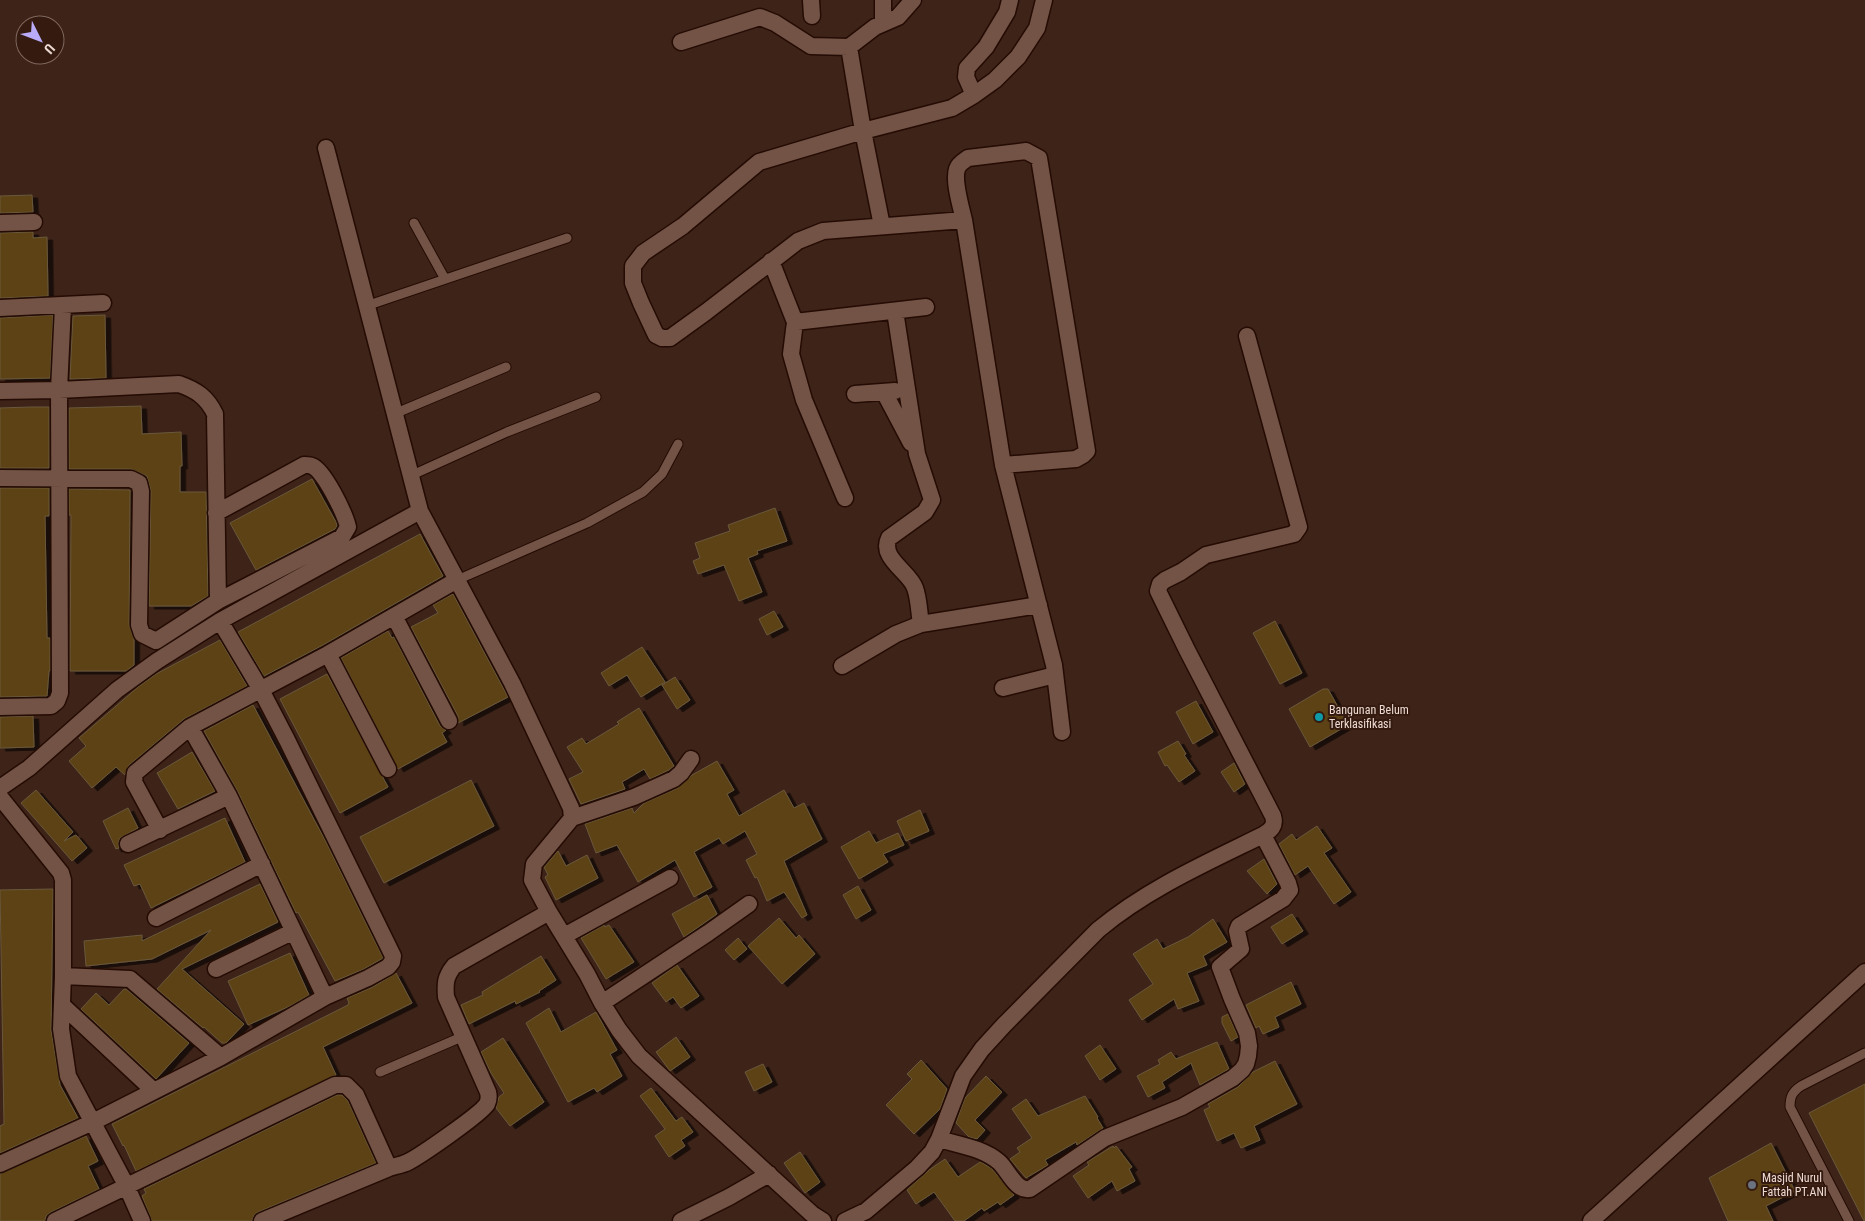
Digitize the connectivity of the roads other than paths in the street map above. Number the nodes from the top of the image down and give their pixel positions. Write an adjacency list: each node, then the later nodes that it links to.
1 (883, 0): 5 (street)
2 (913, 0): 5 (street)
3 (1010, 0): 8 (street)
4 (1044, 0): 8 (street)
5 (883, 23): 7 (street)
6 (681, 42): 7 (street)
7 (849, 47): 9 (street)
8 (974, 95): 9 (street)
9 (863, 131): 15 (street); 17 (street)
10 (326, 148): 21 (street)
11 (964, 220): 15 (street); 37 (street); 37 (street)
12 (34, 222): 13 (street)
13 (0, 223)
14 (414, 223): 18 (lane)
15 (882, 226): 17 (street)
16 (567, 238): 18 (lane)
17 (771, 261): 25 (street)
18 (445, 280): 21 (lane)
19 (103, 303): 20 (street)
20 (63, 306): 22 (street); 28 (street)
21 (366, 306): 34 (street)
22 (0, 308)
23 (926, 308): 24 (street)
24 (895, 311): 25 (street); 29 (street)
25 (795, 322): 41 (street)
26 (1247, 336): 66 (street)
27 (506, 367): 34 (lane)
28 (59, 390): 30 (street); 40 (street); 43 (street)
29 (907, 390): 31 (street); 36 (street)
30 (0, 391)
31 (884, 392): 32 (street); 36 (street)
32 (855, 394)
33 (596, 397): 38 (lane)
34 (394, 414): 38 (street)
35 (678, 444): 44 (lane)
36 (917, 454): 49 (street)
37 (1003, 465): 46 (street)
38 (410, 476): 42 (street)
39 (0, 478): 40 (street)
40 (60, 479): 45 (street); 55 (street)
41 (845, 498)
42 (420, 511): 44 (street); 48 (street)
43 (216, 513): 45 (street); 45 (street)
44 (457, 580): 47 (street); 64 (street)
45 (218, 601)
46 (1039, 605): 49 (street); 52 (street)
47 (394, 616): 50 (street); 56 (street)
48 (220, 621): 54 (street); 61 (street)
49 (921, 624): 51 (street)
50 (328, 654): 54 (street); 60 (street)
51 (842, 666)
52 (1055, 675): 53 (street); 58 (street)
53 (1003, 688)
54 (261, 690): 57 (street); 78 (street)
55 (0, 707)
56 (449, 721)
57 (190, 727): 62 (street); 65 (street)
58 (1062, 732)
59 (691, 759): 64 (street)
60 (388, 768)
61 (0, 788)
62 (230, 796): 65 (street); 68 (street)
63 (0, 798): 77 (street)
64 (572, 818): 71 (street)
65 (160, 830): 67 (street)
66 (1263, 835): 87 (street); 87 (street)
67 (128, 844)
68 (262, 864): 72 (street); 73 (street)
69 (670, 878): 74 (street)
70 (749, 904): 79 (street)
71 (549, 912): 74 (street); 81 (street)
72 (156, 918)
73 (292, 932): 75 (street); 78 (street)
74 (564, 936): 79 (street)
75 (216, 969)
76 (1865, 972): 98 (street)
77 (64, 976): 80 (street); 83 (street)
78 (324, 997): 83 (street)
79 (602, 1003): 90 (street)
80 (62, 1004): 85 (street); 86 (street)
81 (464, 1036): 84 (lane); 89 (street)
82 (1865, 1053): 99 (lane)
83 (221, 1057): 85 (street)
84 (380, 1072)
85 (154, 1091): 86 (street)
86 (93, 1122): 88 (street); 91 (street)
87 (940, 1139): 97 (street)
88 (1, 1162)
89 (389, 1168): 91 (street); 92 (street)
90 (769, 1174): 95 (street); 96 (street)
91 (126, 1185): 93 (street); 94 (street)
92 (266, 1220)
93 (55, 1221)
94 (142, 1221)
95 (681, 1221)
96 (823, 1221)
97 (845, 1221)
98 (1591, 1221)
99 (1849, 1221)

